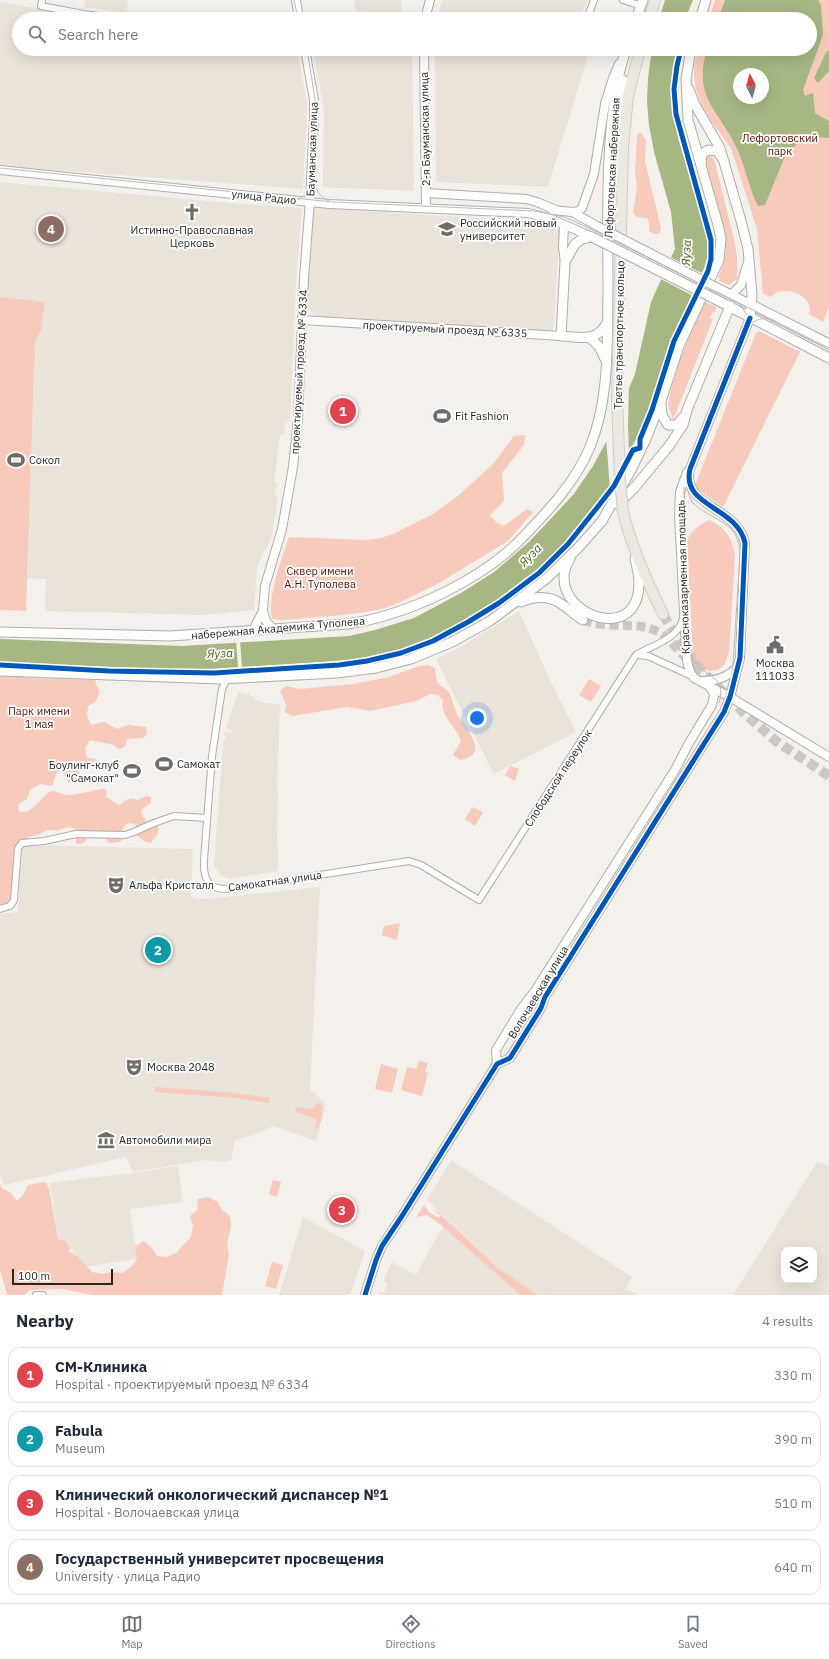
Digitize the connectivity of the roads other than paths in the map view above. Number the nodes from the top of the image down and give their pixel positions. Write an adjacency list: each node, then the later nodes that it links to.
1 (296, 0): 10 (street)
2 (430, 0): 11 (street)
3 (594, 0): 12 (street)
4 (623, 0): 8 (street)
5 (655, 0): 13 (main road)
6 (706, 0): 14 (main road)
7 (41, 3): 9 (street)
8 (642, 3)
9 (76, 12)
10 (299, 12)
11 (427, 12)
12 (590, 12)
13 (651, 12)
14 (702, 12)
15 (306, 56): 28 (street, Бауманская улица)
16 (424, 56): 27 (street, 2-я Бауманская улица)
17 (623, 56): 31 (street)
18 (624, 56): 42 (main road, Лефортовская набережная)
19 (625, 56): 23 (main road)
20 (638, 56): 23 (main road, Третье транспортное кольцо)
21 (690, 56): 22 (main road)
22 (686, 79): 24 (main road); 25 (main road)
23 (623, 148): 53 (main road, Третье транспортное кольцо, bridge)
24 (725, 161): 25 (main road); 35 (main road)
25 (701, 166): 48 (main road)
26 (0, 170): 28 (street, улица Радио)
27 (426, 193): 29 (street, 2-я Бауманская улица); 30 (street)
28 (310, 202): 29 (street, улица Радио); 41 (street, проектируемый проезд № 6334)
29 (426, 208): 32 (street, улица Радио)
30 (556, 210): 31 (street, улица Радио); 32 (street, улица Радио)
31 (572, 212): 37 (street, улица Радио, bridge)
32 (528, 213): 33 (street, улица Радио)
33 (564, 224): 34 (street, улица Радио); 36 (street)
34 (592, 237): 36 (main road); 39 (main road, bridge)
35 (748, 261): 37 (street); 38 (main road)
36 (565, 262): 43 (main road)
37 (732, 294): 38 (street, улица Радио)
38 (752, 305): 40 (main road); 45 (main road)
39 (730, 306): 40 (main road); 49 (main road)
40 (750, 318): 46 (main road); 51 (street)
41 (302, 320): 43 (street, проектируемый проезд № 6335); 56 (street, проектируемый проезд № 6334)
42 (608, 322): 44 (main road); 47 (main road, Лефортовская набережная)
43 (561, 336): 44 (main road, проектируемый проезд № 6335)
44 (588, 337): 47 (main road)
45 (829, 344)
46 (829, 358)
47 (606, 362): 50 (main road, Лефортовская набережная)
48 (661, 401): 49 (main road); 52 (main road)
49 (687, 410): 52 (main road)
50 (586, 454): 60 (main road, набережная Академика Туполева)
51 (690, 469): 58 (street, Красноказарменная площадь); 64 (street, Красноказарменная площадь)
52 (602, 521): 54 (main road)
53 (628, 532): 54 (main road); 57 (main road, Третье транспортное кольцо)
54 (571, 555): 55 (main road)
55 (514, 605): 59 (main road); 67 (main road)
56 (263, 611): 60 (street); 61 (street, проектируемый проезд № 6334)
57 (663, 614)
58 (683, 617): 63 (street); 68 (street, Красноказарменная площадь)
59 (583, 620)
60 (272, 629): 61 (main road, набережная Академика Туполева)
61 (253, 630): 62 (main road, набережная Академика Туполева)
62 (0, 632)
63 (636, 655): 68 (street); 74 (street, Слободской переулок)
64 (739, 664): 68 (street); 71 (street, Красноказарменная площадь)
65 (0, 671): 66 (main road)
66 (214, 679): 67 (main road); 70 (street)
67 (227, 679): 70 (street, Самокатная улица)
68 (698, 679): 69 (street)
69 (710, 686): 71 (street); 76 (street, Волочаевская улица)
70 (222, 689): 73 (street, Самокатная улица)
71 (730, 697): 72 (street); 76 (street, Волочаевская улица)
72 (829, 757)
73 (207, 818): 74 (street, Самокатная улица); 75 (street)
74 (479, 900)
75 (0, 909)
76 (497, 1064): 79 (street, Волочаевская улица)
77 (36, 1295): 78 (street)
78 (43, 1295)
79 (365, 1295)

